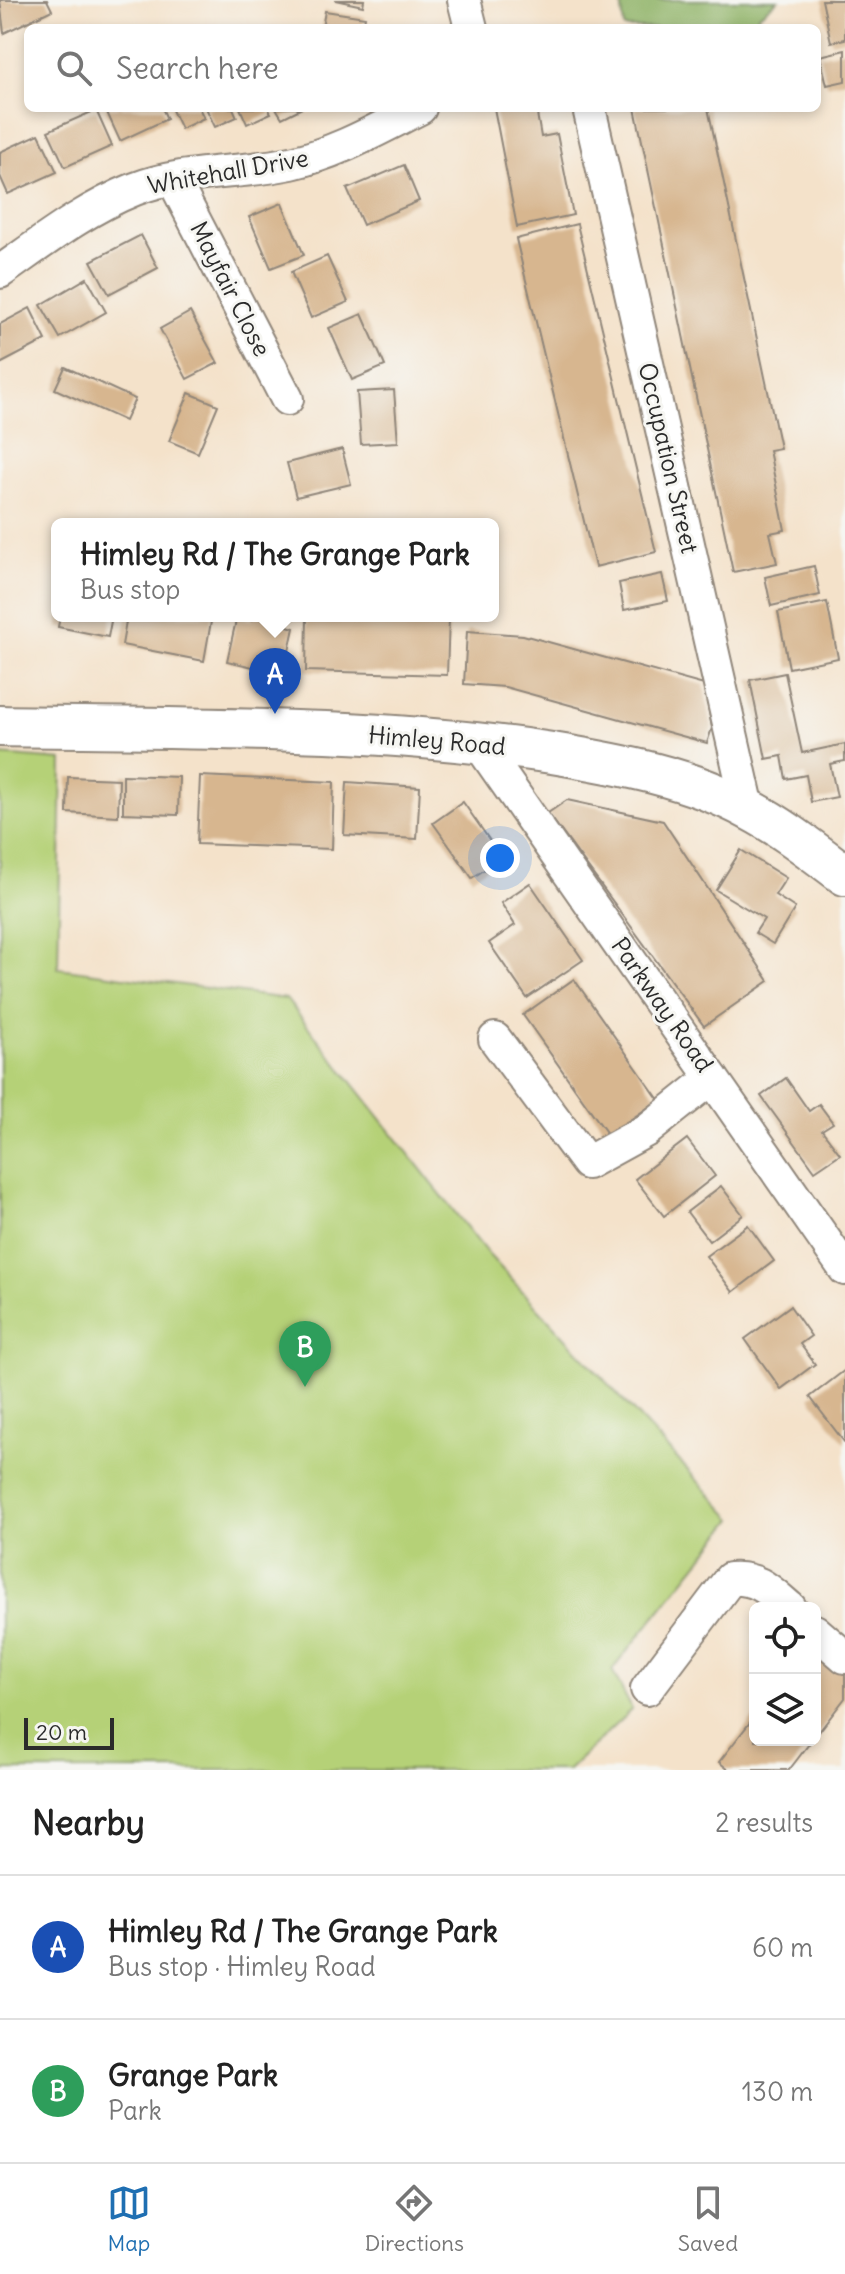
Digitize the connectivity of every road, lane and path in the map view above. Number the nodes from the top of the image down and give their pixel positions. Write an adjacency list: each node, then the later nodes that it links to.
1 (464, 0): 2 (street)
2 (470, 24)
3 (412, 112): 5 (street, Whitehall Drive)
4 (590, 112): 10 (street, Occupation Street)
5 (173, 179): 6 (street, Whitehall Drive); 7 (street, Mayfair Close)
6 (0, 272)
7 (287, 399)
8 (0, 726): 9 (main road, Himley Road)
9 (478, 742): 10 (main road, Himley Road); 13 (street, Parkway Road)
10 (748, 808): 11 (main road, Himley Road)
11 (845, 875)
12 (495, 1039): 13 (street)
13 (712, 1078): 14 (street, Parkway Road)
14 (845, 1269)
15 (783, 1602): 18 (street)
16 (821, 1636): 17 (street)
17 (845, 1657)
18 (647, 1689)

